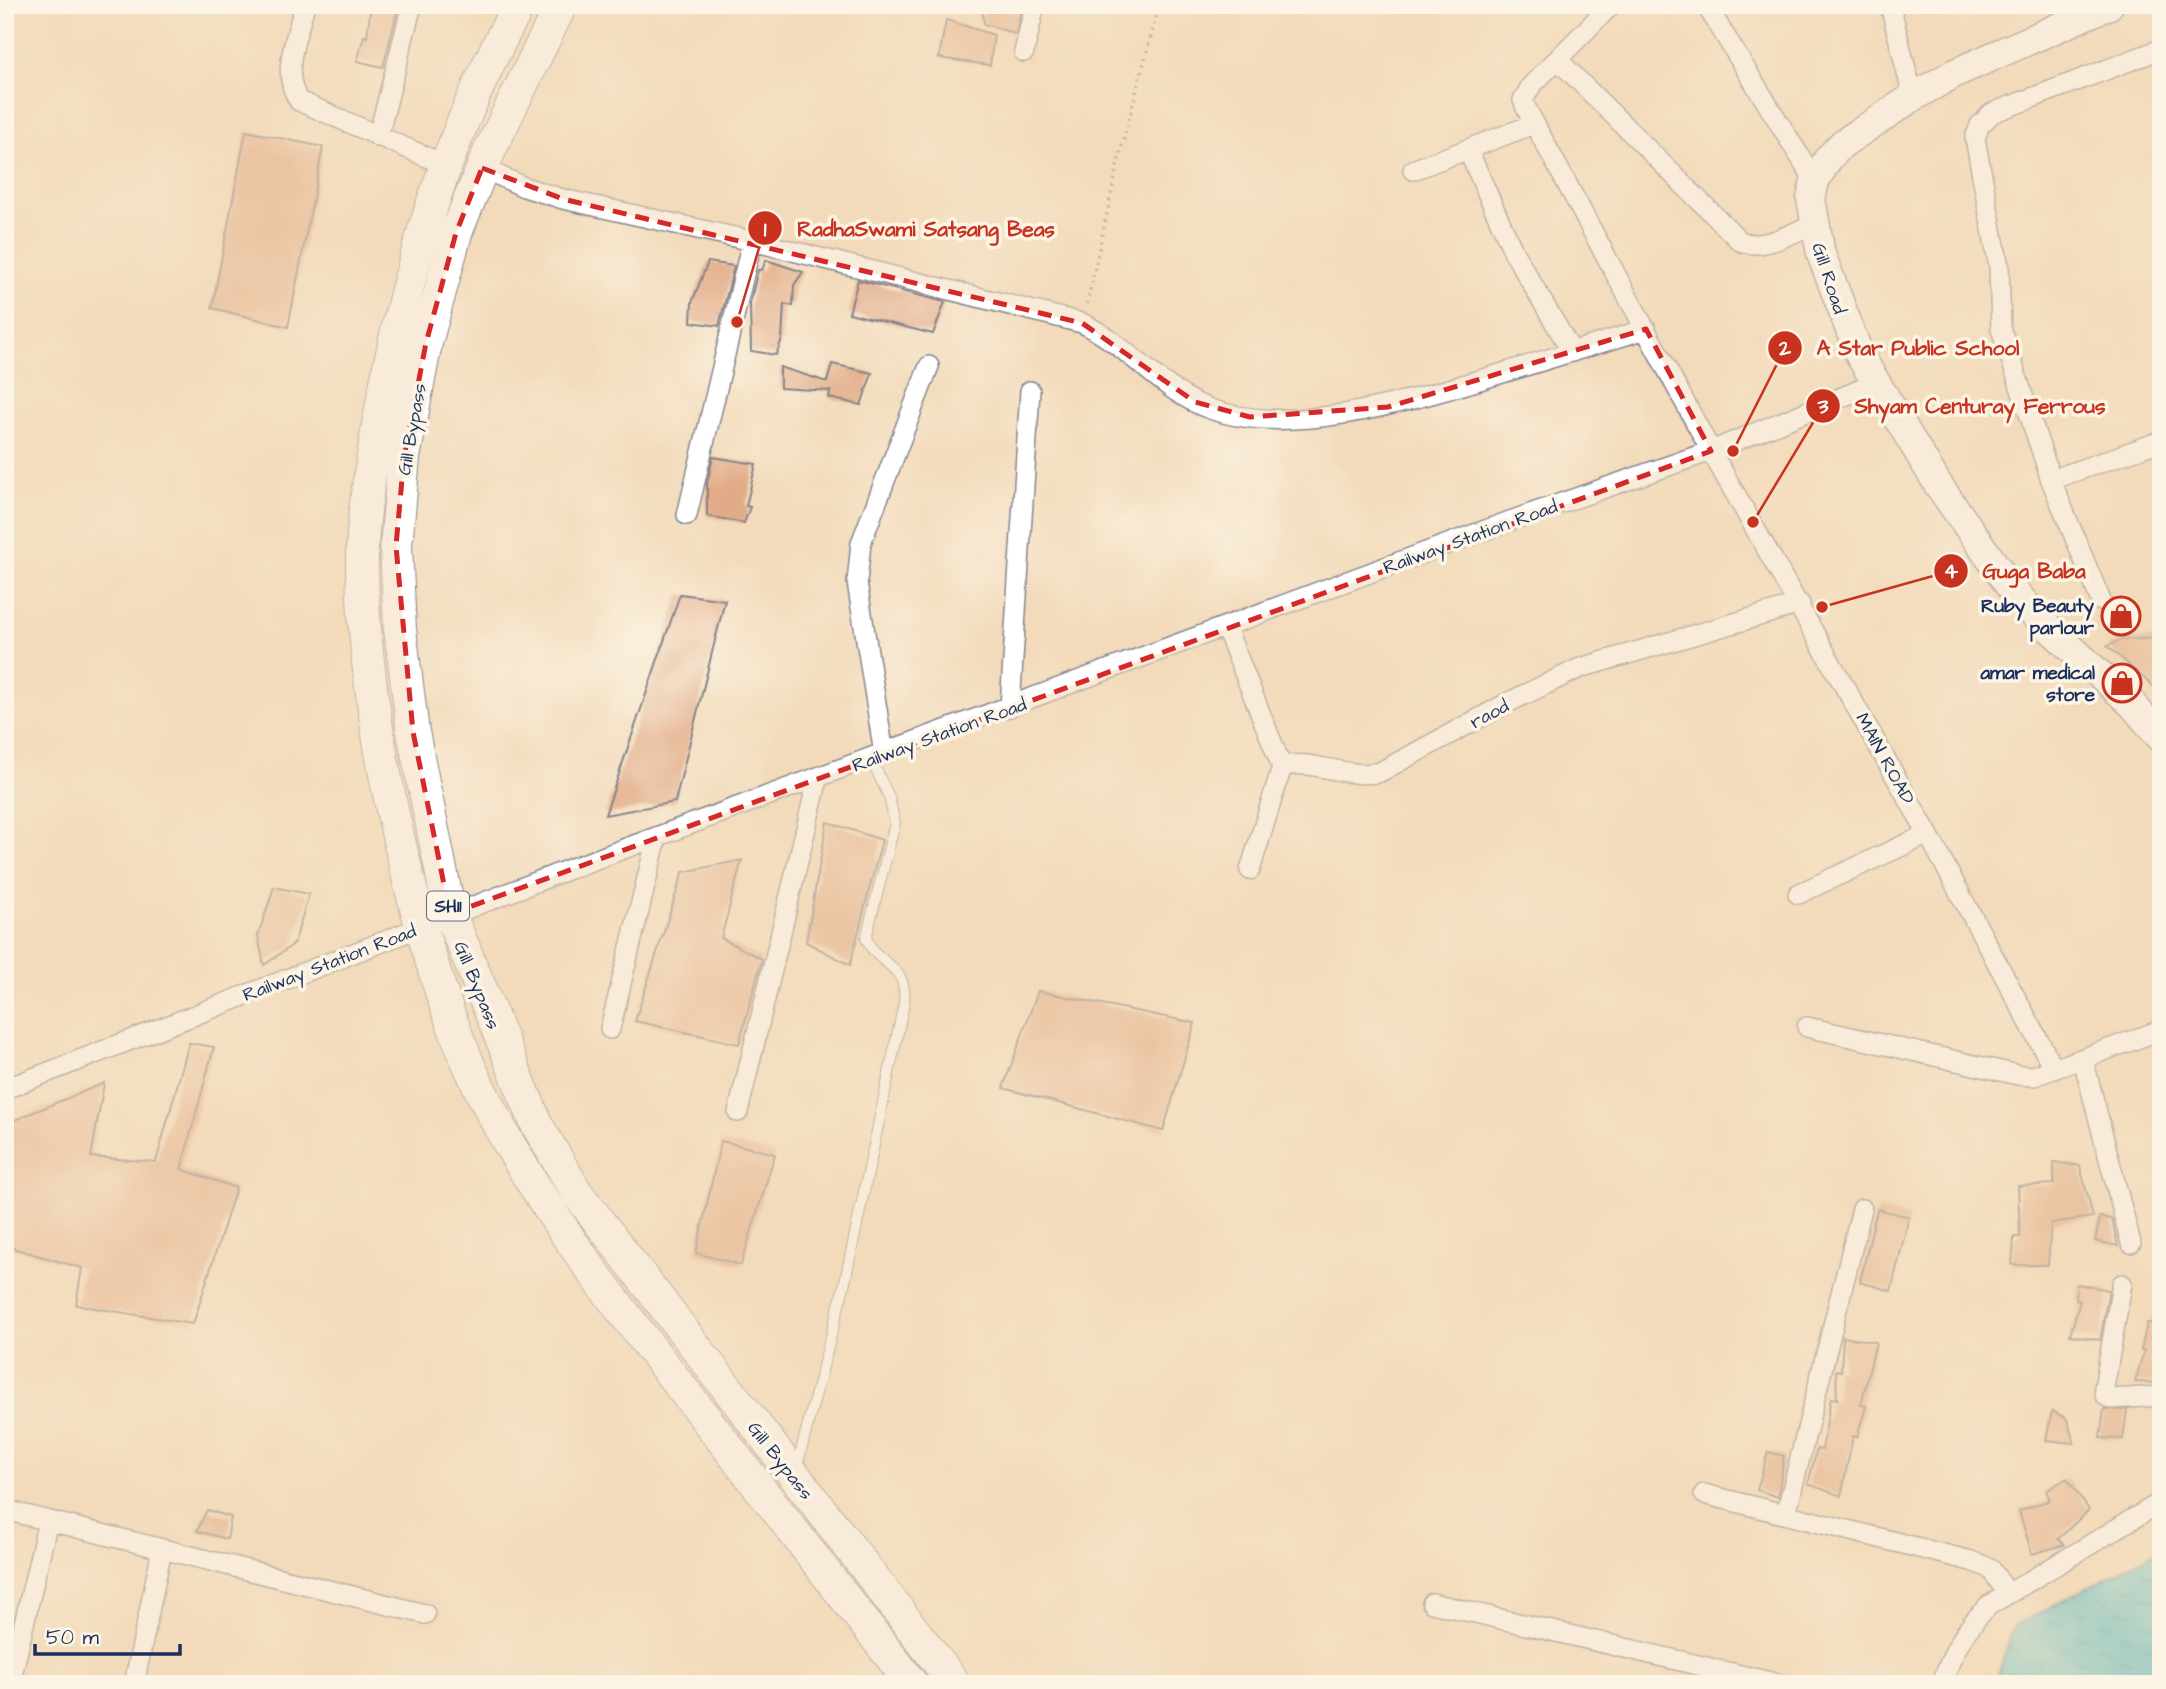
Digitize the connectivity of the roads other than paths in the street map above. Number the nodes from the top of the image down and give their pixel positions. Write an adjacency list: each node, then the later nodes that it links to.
1 (305, 5): 15 (street)
2 (412, 5): 15 (street)
3 (519, 5): 17 (main road, Gill Bypass / SH11)
4 (561, 5): 18 (main road, Gill Bypass / SH11)
5 (1035, 5): 11 (street)
6 (1611, 5): 12 (street)
7 (1706, 5): 20 (street)
8 (1891, 5): 13 (street)
9 (2109, 5): 13 (street)
10 (2161, 49): 30 (street)
11 (1024, 52)
12 (1558, 60): 14 (street, MAIN ROAD); 21 (street)
13 (1913, 97): 20 (street)
14 (1534, 124): 16 (street); 23 (street, MAIN ROAD)
15 (378, 137): 17 (street)
16 (1468, 150): 19 (street); 24 (street)
17 (445, 164): 45 (main road, Gill Bypass / SH11)
18 (482, 168): 22 (street); 44 (main road, Gill Bypass / SH11)
19 (1413, 170)
20 (1815, 181): 21 (street, Gill Road)
21 (1814, 225): 26 (street, Gill Road)
22 (752, 242): 24 (street); 31 (street)
23 (1646, 329): 24 (street); 29 (street, MAIN ROAD)
24 (1572, 352)
25 (929, 366): 37 (street)
26 (1874, 384): 29 (street, Railway Station Road); 36 (street, Gill Road)
27 (1030, 391): 35 (street)
28 (2161, 441): 30 (street)
29 (1712, 451): 33 (street, MAIN ROAD); 34 (street, Railway Station Road)
30 (2051, 480): 32 (street)
31 (687, 515)
32 (2101, 601)
33 (1800, 604): 38 (street, raod); 40 (street, MAIN ROAD)
34 (1226, 628): 35 (street, Railway Station Road); 38 (street)
35 (1010, 707): 37 (street, Railway Station Road)
36 (2161, 738)
37 (878, 756): 39 (street, Railway Station Road); 57 (lane)
38 (1282, 767): 42 (street)
39 (818, 778): 41 (street, Railway Station Road); 52 (street)
40 (1928, 834): 43 (street); 50 (street, MAIN ROAD)
41 (657, 837): 44 (street, Railway Station Road); 47 (street)
42 (1250, 870)
43 (1798, 894)
44 (450, 915): 45 (street, Railway Station Road); 57 (main road, Gill Bypass / SH11)
45 (421, 926): 51 (street, Railway Station Road); 69 (main road, Gill Bypass / SH11)
46 (1807, 1027): 50 (street)
47 (610, 1028)
48 (2161, 1030): 49 (street)
49 (2083, 1059): 50 (street); 54 (street)
50 (2054, 1069)
51 (5, 1089)
52 (738, 1112)
53 (1862, 1209): 61 (street)
54 (2131, 1243)
55 (2122, 1284): 56 (street)
56 (2161, 1396)
57 (794, 1477): 70 (main road, Gill Bypass / SH11)
58 (1704, 1494): 61 (street)
59 (2161, 1502): 64 (street)
60 (5, 1510): 62 (street)
61 (1786, 1514): 64 (street)
62 (48, 1521): 63 (street); 67 (street)
63 (162, 1549): 66 (street); 68 (street)
64 (2008, 1594): 72 (street)
65 (1432, 1602): 71 (street)
66 (425, 1614)
67 (9, 1684)
68 (134, 1684)
69 (912, 1684)
70 (956, 1684)
71 (1779, 1684)
72 (1942, 1684)

